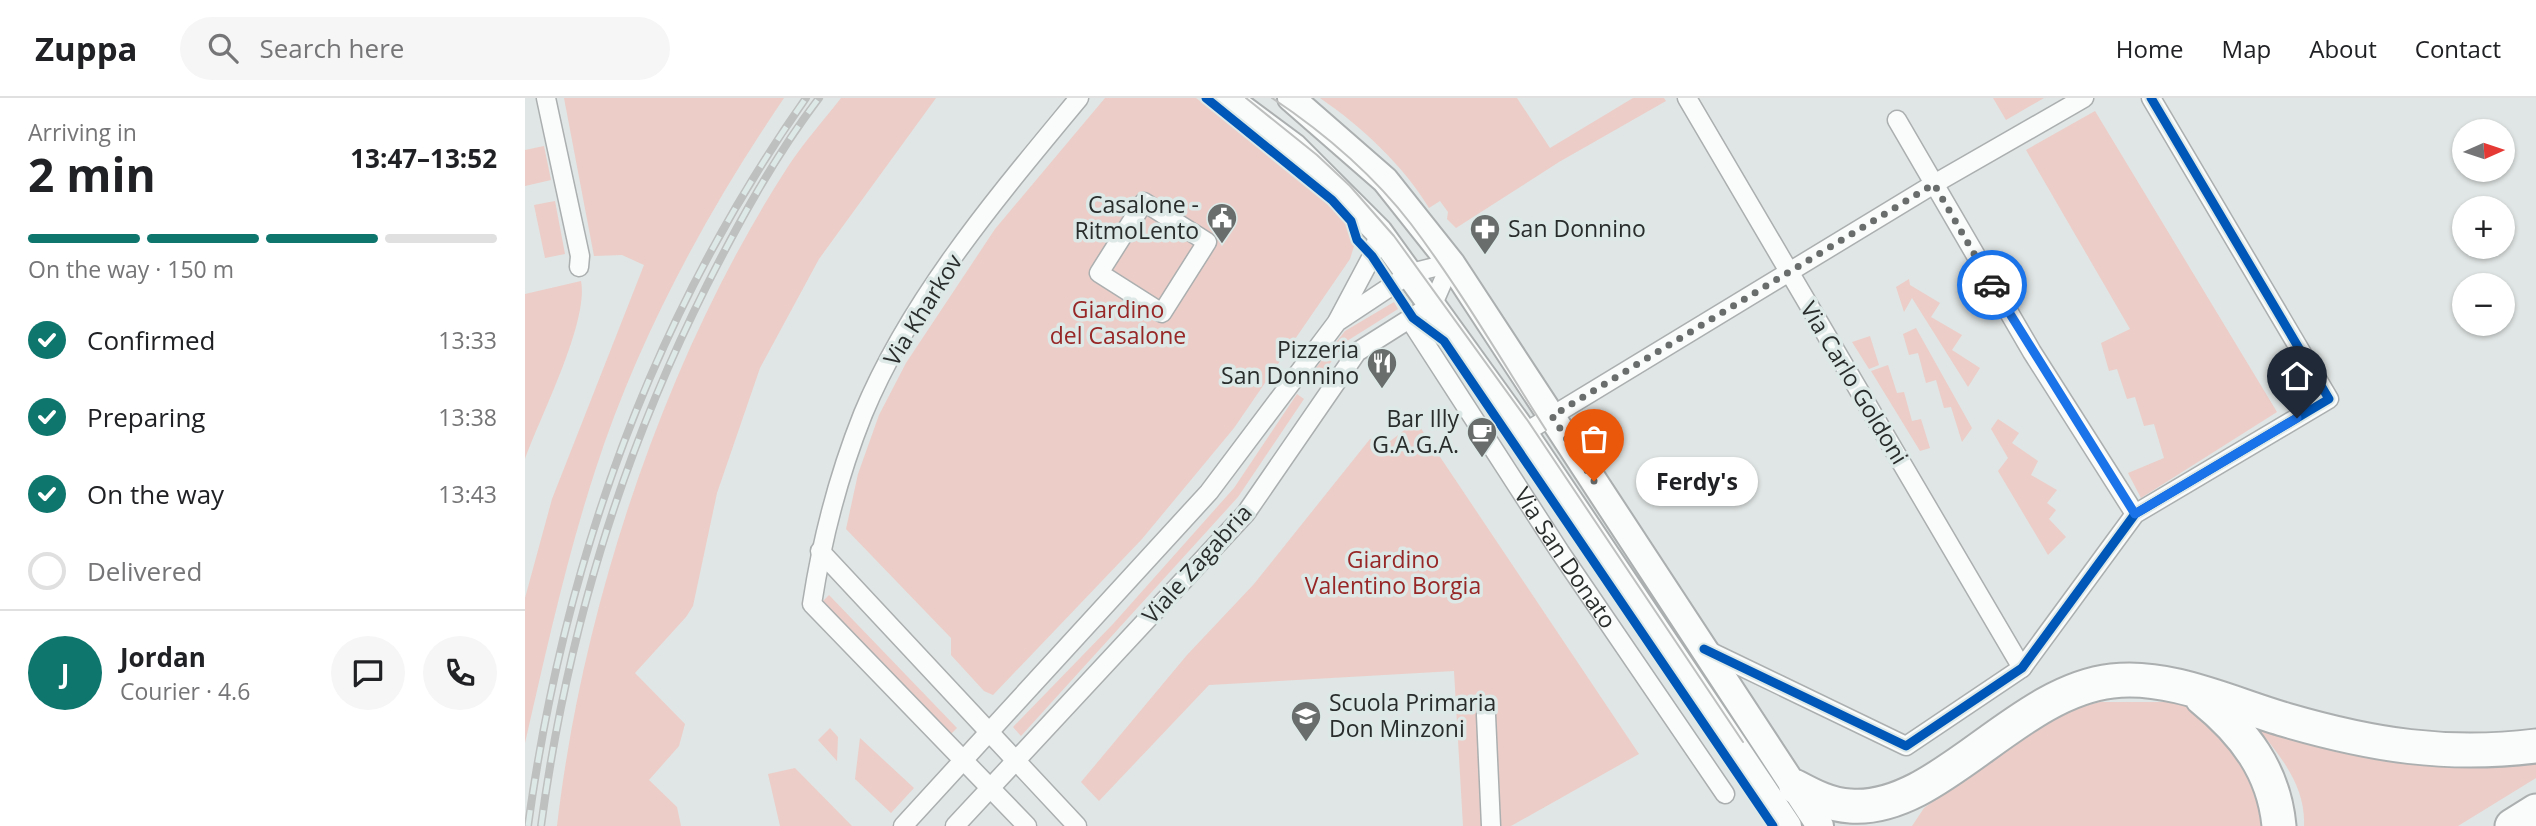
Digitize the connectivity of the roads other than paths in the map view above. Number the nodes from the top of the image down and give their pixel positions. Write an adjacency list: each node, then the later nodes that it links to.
1 (546, 98): 13 (street)
2 (1079, 98): 22 (street, Via Kharkov)
3 (1229, 98): 10 (main road, Via San Donato)
4 (1291, 98): 12 (main road)
5 (1687, 98): 15 (street, Via Carlo Goldoni)
6 (2084, 98): 9 (street)
7 (2151, 98): 21 (street)
8 (1897, 120): 9 (street)
9 (1934, 184): 15 (street); 21 (street)
10 (1379, 232): 14 (main road, Via San Donato); 18 (street, Viale Zagabria)
11 (1207, 242): 11 (street)
12 (1451, 263): 14 (street); 16 (street); 19 (main road)
13 (579, 267)
14 (1411, 273): 16 (main road, Via San Donato); 18 (street, Viale Zagabria)
15 (1790, 274): 19 (street); 24 (street, Via Carlo Goldoni)
16 (1433, 304): 17 (street, Viale Zagabria); 20 (main road, Via San Donato)
17 (1410, 320): 30 (street, Viale Zagabria); 33 (street, Via San Donato)
18 (1337, 322): 27 (street, Viale Zagabria)
19 (1552, 416): 20 (street); 23 (main road)
20 (1524, 433): 36 (main road, Via San Donato)
21 (2135, 514): 24 (street)
22 (820, 551): 27 (street); 29 (street, Via Kharkov)
23 (1704, 649): 24 (street); 32 (main road)
24 (2022, 668)
25 (2195, 692): 28 (highway); 35 (highway); 44 (highway)
26 (1486, 715): 41 (street)
27 (990, 733): 29 (street, Viale Zagabria); 30 (street)
28 (2536, 746)
29 (964, 761): 31 (street); 37 (street, Viale Zagabria)
30 (1016, 761): 31 (street, Viale Zagabria); 40 (street)
31 (990, 787): 38 (street, Viale Zagabria); 39 (street)
32 (1795, 787): 35 (highway); 42 (main road)
33 (1725, 794)
34 (2536, 811): 45 (highway)
35 (1886, 820): 43 (highway)
36 (1783, 825)
37 (903, 826)
38 (955, 826)
39 (1027, 826)
40 (1077, 826)
41 (1491, 826)
42 (1820, 826)
43 (1845, 826)
44 (2279, 826)
45 (2512, 826)

